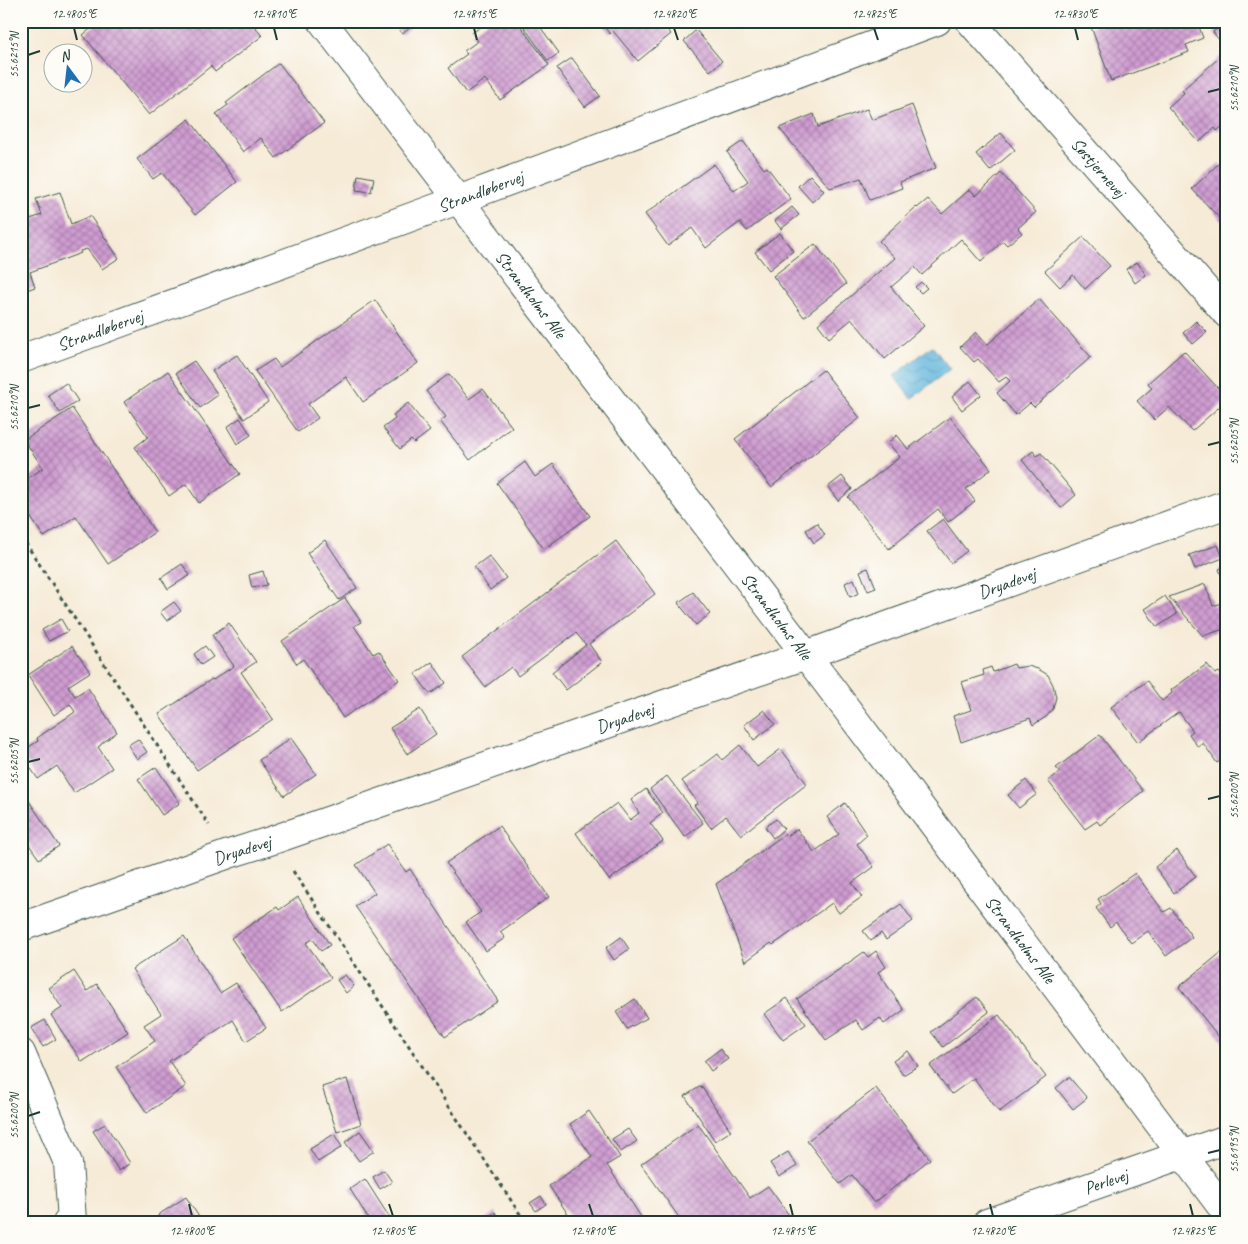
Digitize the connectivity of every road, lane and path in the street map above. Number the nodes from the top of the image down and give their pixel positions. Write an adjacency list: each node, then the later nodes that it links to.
1 (322, 21): 4 (street, Strandholms Alle)
2 (937, 21): 4 (street, Strandløbervej)
3 (970, 21): 5 (street, Søstjernevej)
4 (458, 200): 6 (street, Strandløbervej); 9 (street, Strandholms Alle)
5 (1227, 314)
6 (21, 359)
7 (1227, 504): 9 (street, Dryadevej)
8 (21, 536): 11 (path)
9 (806, 655): 10 (street, Dryadevej); 15 (street, Strandholms Alle)
10 (273, 840): 11 (street, Dryadevej); 18 (path)
11 (229, 854): 12 (street, Dryadevej)
12 (21, 927)
13 (21, 1053): 17 (street)
14 (1227, 1139): 15 (street, Perlevej)
15 (1182, 1155): 16 (street, Strandholms Alle); 19 (street, Perlevej)
16 (1227, 1214)
17 (67, 1223)
18 (526, 1223)
19 (986, 1223)

